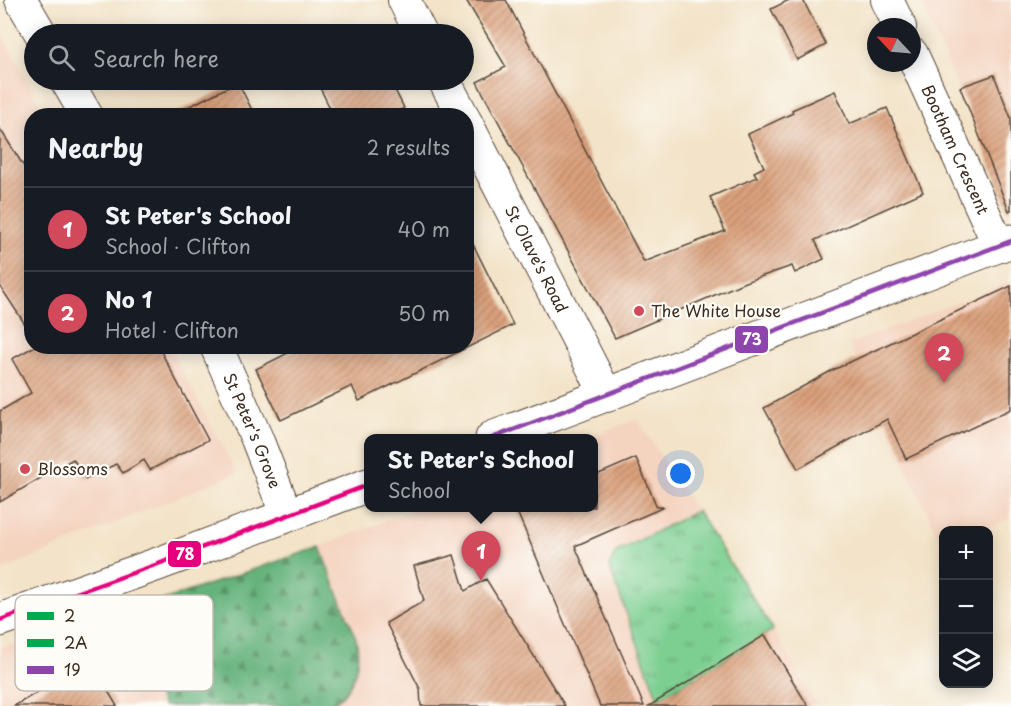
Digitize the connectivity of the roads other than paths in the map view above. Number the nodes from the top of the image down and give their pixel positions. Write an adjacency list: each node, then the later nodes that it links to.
1 (21, 0): 5 (street)
2 (404, 0): 6 (street)
3 (887, 0): 4 (street)
4 (896, 18)
5 (35, 24)
6 (416, 24)
7 (921, 72): 13 (street, Bootham Crescent)
8 (72, 90): 10 (street)
9 (449, 90): 11 (street)
10 (82, 108)
11 (459, 108)
12 (474, 138): 15 (street, St Olave's Road)
13 (1005, 243): 15 (main road)
14 (220, 354): 18 (street, St Peter's Grove)
15 (607, 396): 16 (main road)
16 (503, 434)
17 (364, 487): 18 (main road)
18 (287, 516): 19 (main road)
19 (69, 595)
20 (15, 615): 21 (main road)
21 (0, 620)

